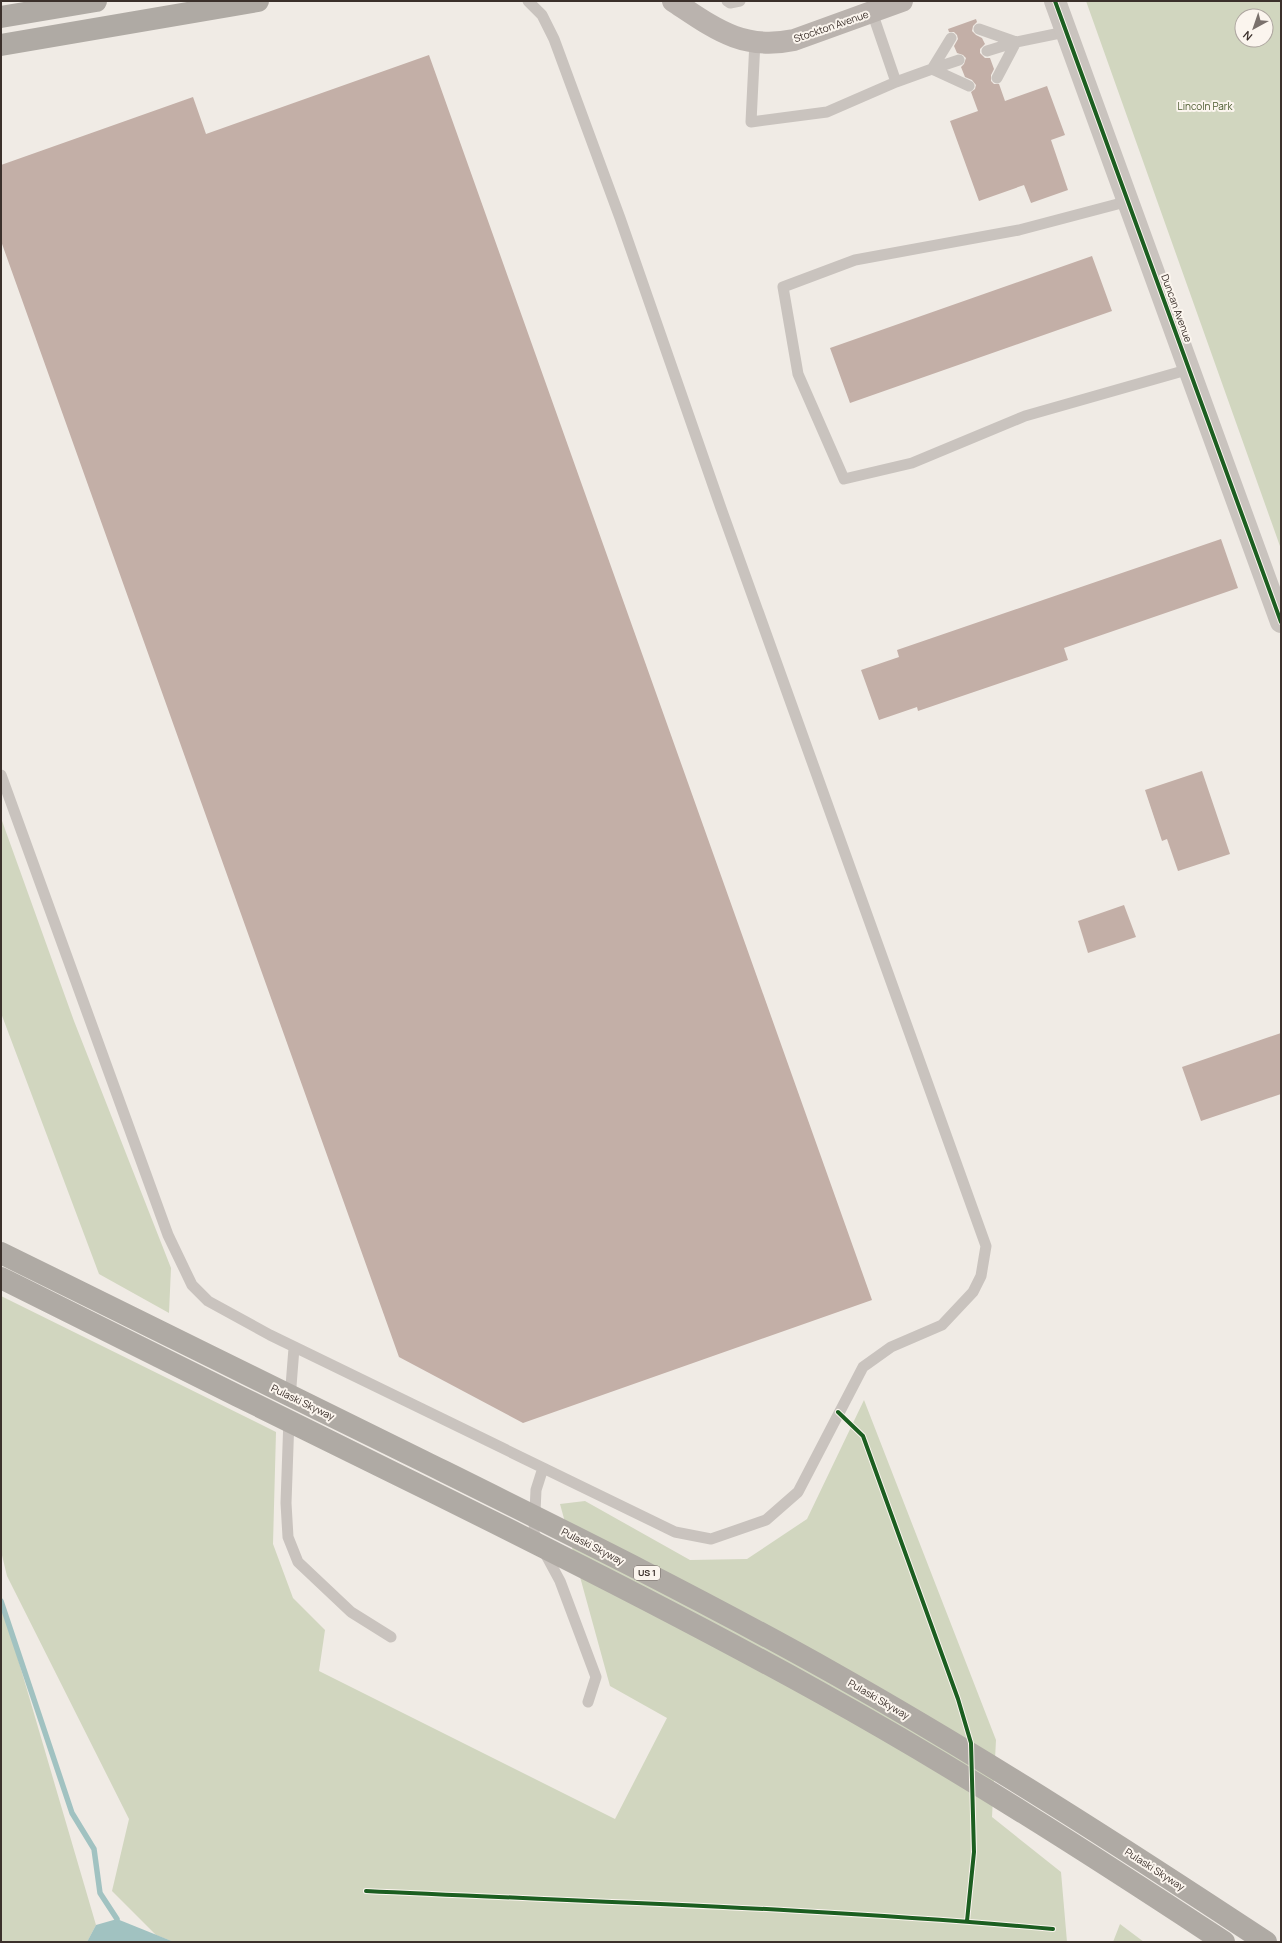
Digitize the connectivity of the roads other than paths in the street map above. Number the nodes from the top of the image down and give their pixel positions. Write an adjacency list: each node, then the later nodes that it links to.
1 (96, 1): 10 (highway)
2 (258, 1): 16 (highway)
3 (528, 1): 30 (lane)
4 (673, 1): 14 (main road, Stockton Avenue)
5 (727, 1): 6 (lane)
6 (740, 1)
7 (902, 1): 9 (main road, Stockton Avenue)
8 (1055, 1): 12 (street, Duncan Avenue)
9 (872, 12): 14 (main road, Stockton Avenue); 21 (lane)
10 (1, 17)
11 (979, 29): 15 (lane)
12 (1065, 32): 15 (lane); 23 (street, Duncan Avenue)
13 (951, 38): 19 (lane)
14 (755, 41): 21 (lane)
15 (1016, 42): 17 (lane); 20 (lane)
16 (1, 45)
17 (987, 51)
18 (959, 60): 19 (lane)
19 (932, 69): 21 (lane); 22 (lane)
20 (997, 78)
21 (896, 82)
22 (969, 86)
23 (1129, 201): 24 (street, Duncan Avenue); 24 (lane)
24 (1190, 369): 25 (street, Duncan Avenue)
25 (1281, 622)
26 (1, 775): 29 (lane)
27 (1, 1253): 34 (highway, Pulaski Skyway / US 1, bridge)
28 (1, 1278): 33 (highway, US 1, bridge)
29 (294, 1348): 30 (lane); 31 (lane)
30 (543, 1468): 32 (lane)
31 (391, 1637)
32 (588, 1702)
33 (1224, 1942)
34 (1266, 1942)

